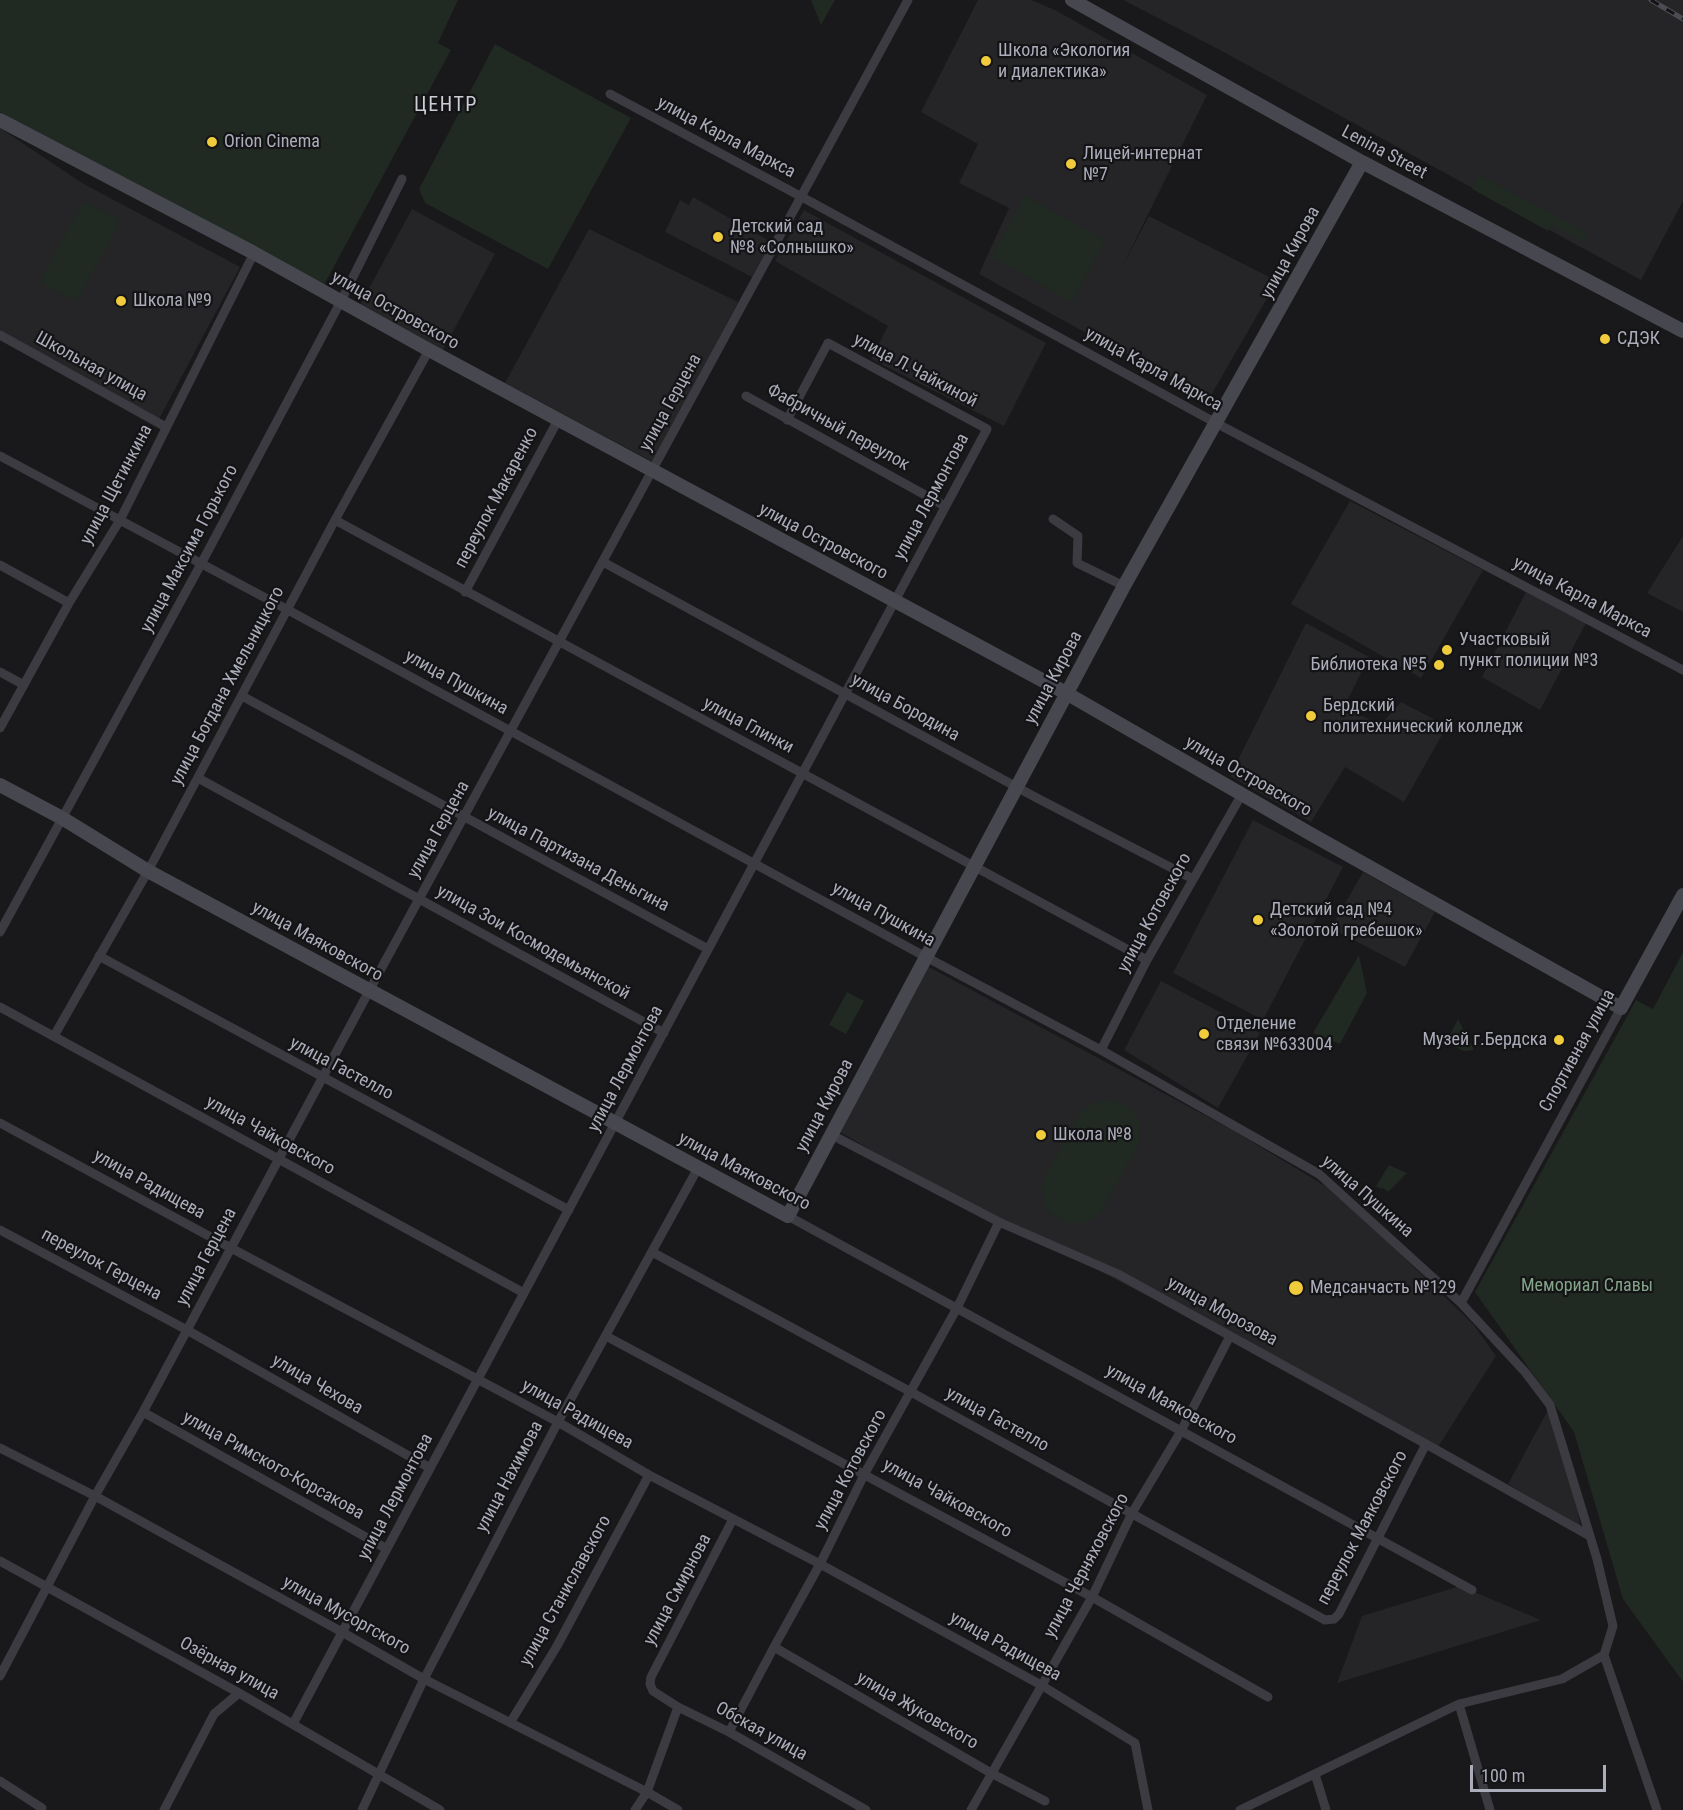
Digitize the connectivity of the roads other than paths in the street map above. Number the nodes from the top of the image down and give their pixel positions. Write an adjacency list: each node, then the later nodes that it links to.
1 (908, 0): 7 (street, улица Герцена)
2 (1072, 0): 5 (street, Lenina Street)
3 (610, 94): 7 (street, улица Карла Маркса)
4 (0, 120): 8 (street, улица Островского)
5 (1362, 162): 10 (street, Lenina Street); 16 (street, улица Кирова)
6 (402, 179): 9 (street, улица Максима Горького)
7 (802, 197): 16 (street, улица Карла Маркса); 20 (street, улица Герцена)
8 (254, 253): 9 (street, улица Островского); 17 (street, улица Щетинкина)
9 (341, 301): 12 (street, улица Островского); 26 (street, улица Максима Горького)
10 (1683, 331)
11 (0, 335): 17 (street, Школьная улица)
12 (429, 350): 14 (street, улица Островского); 24 (street, улица Богдана Хмельницкого)
13 (746, 396): 15 (street, Фабричный переулок)
14 (558, 420): 20 (street, улица Островского); 29 (street, переулок Макаренко)
15 (787, 420): 18 (street, улица Л.Чайкиной); 21 (street, Фабричный переулок)
16 (1216, 423): 28 (street, улица Кирова); 34 (street, улица Карла Маркса)
17 (166, 427): 22 (street, улица Щетинкина)
18 (987, 429): 21 (street, улица Лермонтова)
19 (0, 456): 22 (street, улица Пушкина)
20 (653, 470): 25 (street, улица Герцена); 30 (street, улица Островского)
21 (945, 507): 30 (street, улица Лермонтова)
22 (120, 519): 26 (street, улица Пушкина); 31 (street, улица Щетинкина)
23 (1053, 519): 28 (street)
24 (335, 520): 29 (street, улица Глинки); 32 (street, улица Богдана Хмельницкого)
25 (603, 562): 33 (street, улица Герцена); 38 (street, улица Бородина)
26 (201, 564): 32 (street, улица Пушкина); 48 (street, улица Максима Горького)
27 (0, 565): 31 (street)
28 (1124, 586): 37 (street, улица Кирова)
29 (465, 592): 33 (street, улица Глинки)
30 (895, 601): 37 (street, улица Островского); 38 (street, улица Лермонтова)
31 (69, 603): 36 (street, улица Щетинкина)
32 (288, 610): 39 (street, улица Богдана Хмельницкого); 41 (street, улица Пушкина)
33 (559, 643): 41 (street, улица Герцена); 42 (street, улица Глинки)
34 (1683, 670)
35 (0, 672): 36 (street)
36 (24, 685): 40 (street, улица Щетинкина)
37 (1066, 693): 45 (street, улица Кирова); 46 (street, улица Островского)
38 (845, 694): 42 (street, улица Лермонтова); 45 (street, улица Бородина)
39 (242, 696): 43 (street, улица Богдана Хмельницкого); 47 (street, улица Партизана Деньгина)
40 (0, 728)
41 (511, 732): 47 (street, улица Герцена); 49 (street, улица Пушкина)
42 (803, 774): 49 (street, улица Лермонтова); 50 (street, улица Глинки)
43 (198, 778): 51 (street, улица Богдана Хмельницкого); 54 (street, улица Зои Космодемьянской)
44 (0, 785): 48 (street, улица Маяковского)
45 (1016, 787): 50 (street, улица Кирова); 52 (street, улица Бородина)
46 (1242, 794): 52 (street, улица Котовского); 62 (street, улица Островского)
47 (465, 817): 54 (street, улица Герцена); 56 (street, улица Партизана Деньгина)
48 (62, 818): 51 (street, улица Маяковского); 55 (street, улица Максима Горького)
49 (754, 864): 56 (street, улица Лермонтова); 58 (street, улица Пушкина)
50 (974, 866): 58 (street, улица Кирова); 59 (street, улица Глинки)
51 (148, 871): 57 (street, улица Богдана Хмельницкого); 60 (street, улица Маяковского)
52 (1193, 879): 59 (street, улица Котовского)
53 (1683, 895): 62 (street, Спортивная улица)
54 (419, 900): 60 (street, улица Герцена); 63 (street, улица Зои Космодемьянской)
55 (0, 932)
56 (708, 949): 63 (street, улица Лермонтова)
57 (99, 956): 64 (street, улица Богдана Хмельницкого); 66 (street, улица Гастелло)
58 (926, 957): 65 (street, улица Пушкина); 69 (street, улица Кирова)
59 (1146, 960): 65 (street, улица Котовского)
60 (369, 991): 66 (street, улица Герцена); 68 (street, улица Маяковского)
61 (0, 1007): 64 (street, улица Чайковского)
62 (1621, 1008): 79 (street, Спортивная улица)
63 (664, 1033): 68 (street, улица Лермонтова)
64 (54, 1036): 70 (street, улица Чайковского)
65 (1101, 1050): 79 (street, улица Пушкина)
66 (323, 1077): 70 (street, улица Герцена); 72 (street, улица Гастелло)
67 (0, 1123): 76 (street, улица Радищева)
68 (615, 1123): 71 (street, улица Маяковского); 72 (street, улица Лермонтова)
69 (830, 1134): 73 (street, улица Кирова); 74 (street, улица Морозова)
70 (278, 1160): 76 (street, улица Герцена); 78 (street, улица Чайковского)
71 (698, 1168): 73 (street, улица Маяковского); 77 (street, улица Нахимова)
72 (569, 1210): 78 (street, улица Лермонтова)
73 (788, 1216): 80 (street, улица Маяковского)
74 (999, 1222): 80 (street, улица Котовского); 83 (street, улица Морозова)
75 (0, 1230): 81 (street, переулок Герцена)
76 (231, 1248): 81 (street, улица Герцена); 84 (street, улица Радищева)
77 (652, 1252): 82 (street, улица Нахимова); 85 (street, улица Гастелло)
78 (524, 1293): 84 (street, улица Лермонтова)
79 (1461, 1303): 97 (street, улица Пушкина)
80 (957, 1308): 85 (street, улица Котовского); 88 (street, улица Маяковского)
81 (187, 1330): 86 (street, улица Герцена); 91 (street, улица Чехова)
82 (606, 1336): 87 (street, улица Нахимова); 92 (street, улица Чайковского)
83 (1230, 1336): 88 (street, улица Черняховского); 89 (street, улица Морозова)
84 (478, 1380): 87 (street, улица Радищева); 91 (street, улица Лермонтова)
85 (911, 1392): 92 (street, улица Котовского); 95 (street, улица Гастелло)
86 (143, 1412): 94 (street, улица Герцена); 99 (street, улица Римского-Корсакова)
87 (558, 1422): 93 (street, улица Радищева); 111 (street, улица Нахимова)
88 (1181, 1431): 95 (street, улица Черняховского); 98 (street, улица Маяковского)
89 (1426, 1443): 97 (street, улица Морозова); 98 (street, переулок Маяковского)
90 (0, 1448): 94 (street, улица Мусоргского)
91 (430, 1468): 99 (street, улица Лермонтова)
92 (865, 1473): 101 (street, улица Котовского); 104 (street, улица Чайковского)
93 (649, 1475): 96 (street, улица Радищева); 117 (street, улица Станиславского)
94 (95, 1496): 102 (street, улица Герцена); 106 (street, улица Мусоргского)
95 (1132, 1513): 104 (street, улица Черняховского); 105 (street, улица Гастелло)
96 (734, 1519): 101 (street, улица Радищева); 110 (street, улица Смирнова)
97 (1590, 1536): 108 (street, улица Пушкина)
98 (1377, 1538): 103 (street, улица Маяковского); 105 (street, переулок Маяковского)
99 (387, 1550): 106 (street, улица Лермонтова)
100 (0, 1561): 102 (street, Озёрная улица)
101 (820, 1564): 107 (street, улица Котовского); 112 (street, улица Радищева)
102 (48, 1586): 109 (street, улица Герцена); 113 (street, Озёрная улица)
103 (1472, 1590)
104 (1092, 1597): 112 (street, улица Черняховского); 114 (street, улица Чайковского)
105 (1325, 1620)
106 (342, 1632): 111 (street, улица Мусоргского); 118 (street, улица Лермонтова)
107 (774, 1647): 119 (street, улица Котовского); 120 (street, улица Жуковского)
108 (1604, 1655): 115 (street); 138 (street)
109 (1, 1671)
110 (651, 1677): 116 (street, Обская улица)
111 (424, 1679): 117 (street, улица Мусоргского); 122 (street, улица Нахимова)
112 (1041, 1685): 120 (street, улица Черняховского); 134 (street, улица Радищева)
113 (239, 1693): 118 (street, Озёрная улица); 127 (street)
114 (1269, 1697)
115 (1460, 1704): 121 (street); 137 (street)
116 (678, 1707): 119 (street, Обская улица); 124 (street)
117 (510, 1722): 124 (street, улица Мусоргского)
118 (293, 1724): 122 (street, Озёрная улица)
119 (729, 1732): 132 (street, Обская улица)
120 (991, 1773): 125 (street, улица Жуковского); 133 (street, улица Черняховского)
121 (1315, 1774): 135 (street); 136 (street)
122 (378, 1776): 128 (street, улица Нахимова); 129 (street, Озёрная улица)
123 (0, 1781): 126 (street)
124 (647, 1792): 130 (street); 131 (street, улица Мусоргского)
125 (1045, 1801)
126 (42, 1808)
127 (164, 1810)
128 (362, 1810)
129 (440, 1810)
130 (635, 1810)
131 (678, 1810)
132 (866, 1810)
133 (971, 1810)
134 (1148, 1810)
135 (1240, 1810)
136 (1326, 1810)
137 (1490, 1810)
138 (1657, 1810)

